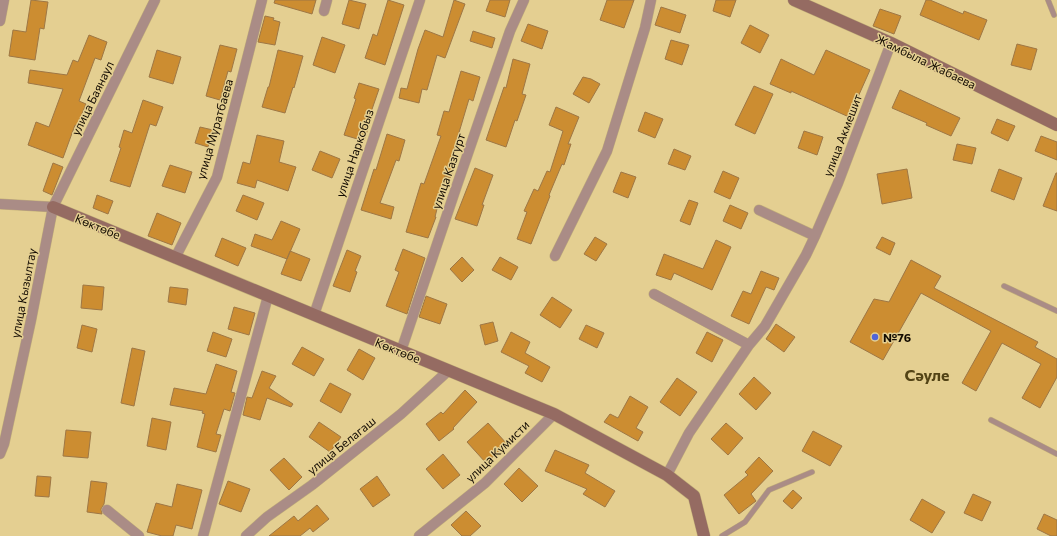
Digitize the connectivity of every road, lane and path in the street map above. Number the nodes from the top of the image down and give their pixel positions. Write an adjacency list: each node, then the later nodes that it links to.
1 (4, 0): 12 (street)
2 (155, 0): 16 (street, улица Баянаул)
3 (262, 0): 20 (street, улица Муратбаева)
4 (327, 0): 10 (street)
5 (420, 0): 25 (street, улица Наркобыз)
6 (524, 0): 27 (street, улица Казгурт)
7 (650, 0): 19 (street)
8 (794, 0): 13 (street, Жамбыла Жабаева)
9 (1048, 0): 11 (lane)
10 (324, 11)
11 (1054, 15)
12 (0, 20)
13 (891, 43): 14 (street, Жамбыла Жабаева); 18 (street, улица Акмешит)
14 (1057, 125)
15 (0, 204): 16 (street)
16 (53, 207): 20 (street, Көктөбе); 31 (street, улица Кызылтау)
17 (760, 210): 18 (street)
18 (815, 236): 26 (street, улица Акмешит)
19 (555, 256)
20 (175, 258): 23 (street, Көктөбе)
21 (1004, 286): 24 (lane)
22 (654, 294): 26 (street)
23 (268, 296): 25 (street, Көктөбе); 38 (street)
24 (1057, 311)
25 (314, 315): 27 (street, Көктөбе)
26 (749, 345): 34 (street, улица Акмешит)
27 (401, 351): 28 (street, Көктөбе)
28 (448, 371): 29 (street, Көктөбе); 39 (street, улица Белагаш)
29 (554, 414): 34 (street, Көктөбе); 36 (street, улица Кумисти)
30 (991, 420): 32 (lane)
31 (0, 454)
32 (1057, 454)
33 (812, 472): 41 (lane)
34 (667, 475): 40 (street, Көктөбе)
35 (107, 510): 37 (street)
36 (418, 535)
37 (139, 536)
38 (203, 536)
39 (246, 536)
40 (704, 536)
41 (722, 536)

